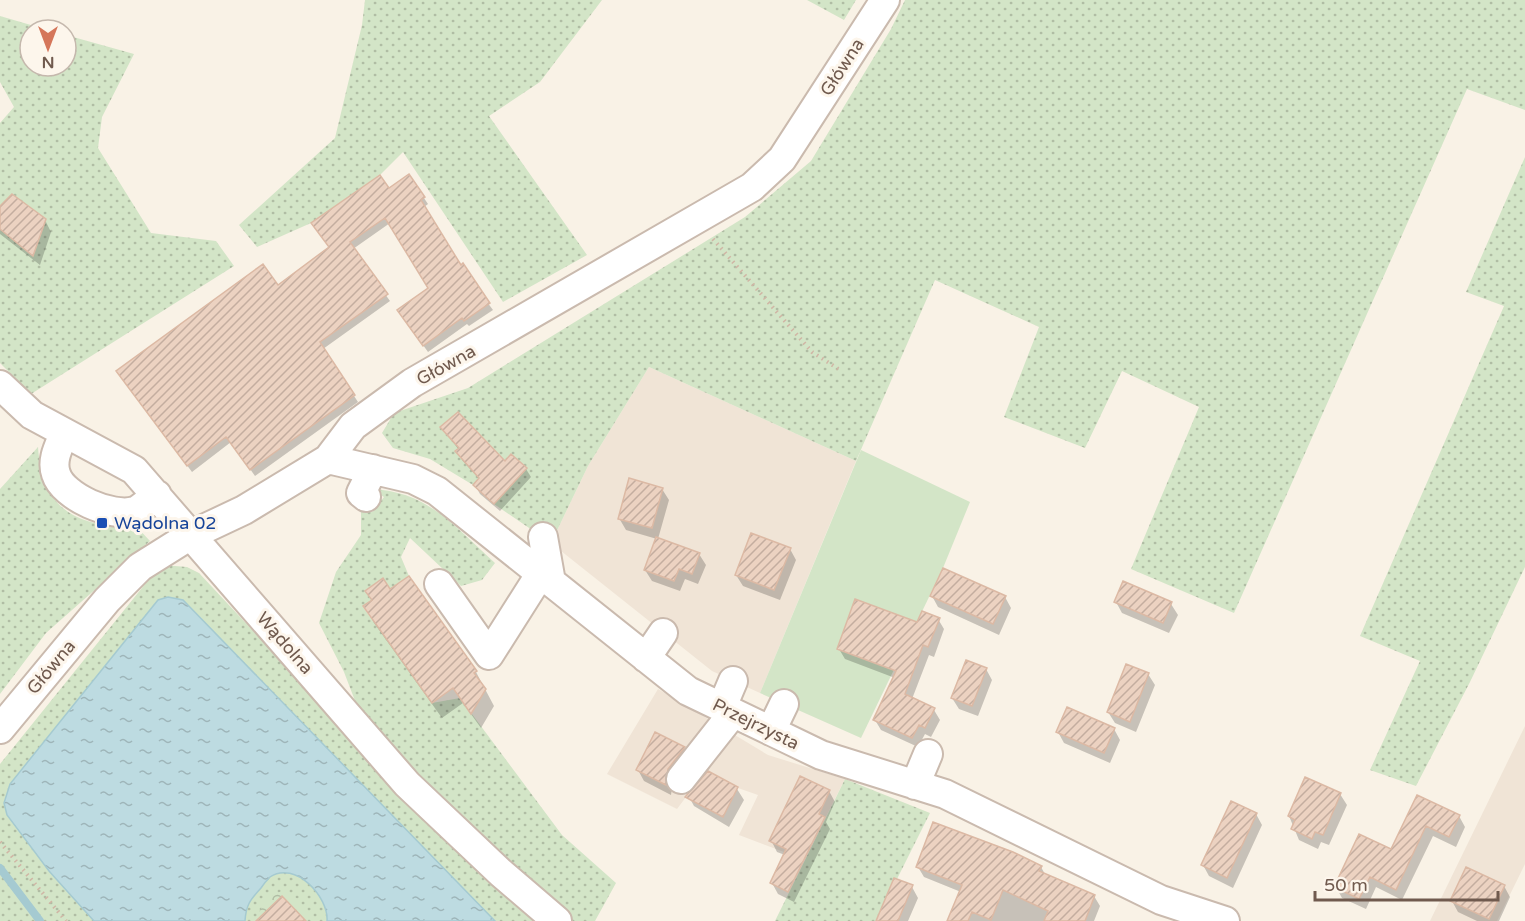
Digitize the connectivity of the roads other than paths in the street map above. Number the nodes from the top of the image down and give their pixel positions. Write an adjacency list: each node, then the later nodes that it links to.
1 (885, 0): 4 (street, Główna)
2 (0, 386): 3 (street, Wądolna)
3 (64, 434): 6 (street, Wądolna); 6 (street)
4 (328, 459): 5 (street, Przejrzysta); 8 (street, Główna)
5 (373, 469): 7 (street); 10 (street, Przejrzysta)
6 (157, 495): 8 (street, Wądolna)
7 (366, 497)
8 (191, 535): 17 (street, Główna); 22 (street, Wądolna)
9 (543, 537): 10 (street)
10 (546, 577): 11 (street); 13 (street, Przejrzysta)
11 (439, 584)
12 (663, 633): 13 (street)
13 (646, 658): 16 (street, Przejrzysta)
14 (733, 681): 16 (street)
15 (784, 704): 18 (street)
16 (727, 710): 18 (street, Przejrzysta); 20 (street)
17 (0, 729)
18 (771, 731): 21 (street, Przejrzysta)
19 (928, 753): 21 (street)
20 (681, 779)
21 (915, 784): 23 (street, Przejrzysta)
22 (557, 921)
23 (1224, 921)

